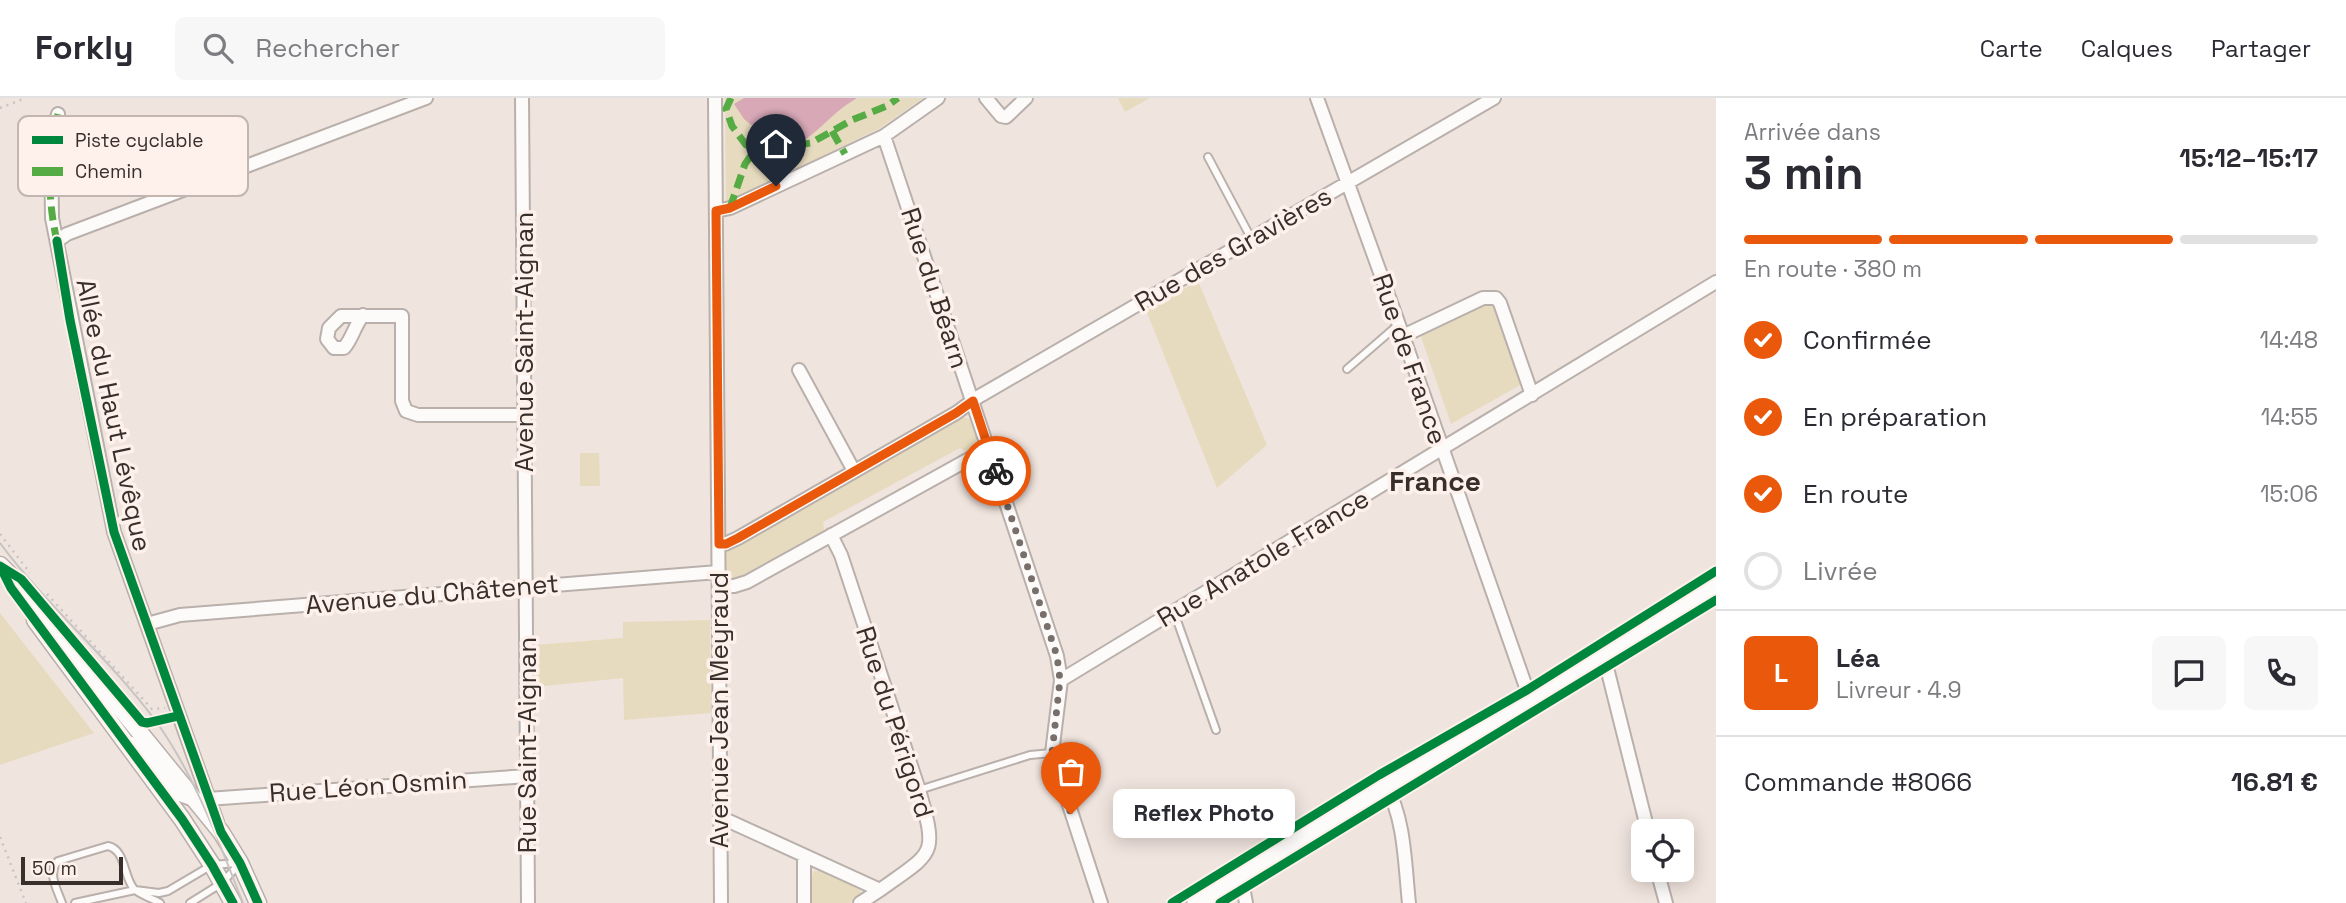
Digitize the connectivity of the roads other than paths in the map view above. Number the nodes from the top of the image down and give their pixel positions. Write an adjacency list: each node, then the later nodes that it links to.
1 (426, 98): 11 (street)
2 (522, 98): 25 (street, Avenue Saint-Aignan)
3 (715, 98): 15 (street, Avenue Jean Meyraud)
4 (938, 98): 9 (street)
5 (986, 98): 6 (street)
6 (1026, 98)
7 (1317, 98): 12 (street, Rue de France)
8 (1494, 98): 12 (street, Rue des Gravières)
9 (884, 136): 15 (street); 24 (street, Rue du Béarn)
10 (1208, 157): 16 (lane)
11 (248, 166)
12 (1347, 183): 16 (street, Rue des Gravières); 20 (street, Rue de France)
13 (51, 196): 17 (street, Allée du Haut Lévêque)
14 (168, 196): 17 (street)
15 (716, 211): 30 (street, Avenue Jean Meyraud)
16 (1251, 238): 24 (street, Rue des Gravières)
17 (57, 241): 36 (street, Allée du Haut Lévêque)
18 (1716, 282): 23 (street, Rue Anatole France)
19 (363, 315): 25 (street)
20 (1401, 330): 21 (lane); 23 (street); 27 (street, Rue de France)
21 (1347, 369)
22 (799, 370): 28 (street)
23 (1532, 395): 27 (street, Rue Anatole France)
24 (973, 401): 26 (street, Rue du Béarn); 28 (street, Rue des Gravières)
25 (524, 415): 34 (street, Avenue Saint-Aignan)
26 (989, 448): 29 (street); 38 (street, Rue du Béarn)
27 (1442, 449): 35 (street, Rue Anatole France); 39 (street, Rue de France)
28 (854, 471): 30 (street, Rue des Gravières)
29 (831, 535): 32 (street); 45 (street, Rue du Périgord)
30 (719, 544): 31 (street, Avenue Jean Meyraud)
31 (718, 572): 32 (street, Avenue Jean Meyraud); 34 (street, Avenue du Châtenet)
32 (719, 586): 47 (street, Avenue Jean Meyraud)
33 (1716, 586): 37 (main road)
34 (526, 587): 36 (street, Avenue du Châtenet); 43 (street, Rue Saint-Aignan)
35 (1174, 612): 38 (street, Rue Anatole France); 41 (lane)
36 (147, 624): 46 (street, Allée du Haut Lévêque)
37 (1601, 656): 39 (main road); 48 (street)
38 (1060, 680): 42 (street, Rue du Béarn)
39 (1532, 698): 44 (main road)
40 (117, 730): 46 (street); 46 (main road); 51 (main road)
41 (1216, 730)
42 (1052, 753): 45 (lane); 67 (street)
43 (527, 776): 46 (street, Rue Léon Osmin); 63 (street, Rue Saint-Aignan)
44 (1386, 787): 52 (main road); 70 (street)
45 (919, 790): 56 (street, Rue du Périgord)
46 (201, 799): 50 (main road)
47 (720, 817): 49 (street); 64 (street, Avenue Jean Meyraud)
48 (1645, 819)
49 (804, 856): 56 (street); 65 (street)
50 (240, 863): 51 (lane); 54 (lane); 62 (main road)
51 (212, 864): 54 (main road); 55 (lane)
52 (1241, 876): 68 (main road); 69 (street)
53 (1660, 882): 71 (street)
54 (222, 883): 60 (lane); 61 (main road)
55 (135, 890): 57 (lane); 58 (lane); 59 (lane)
56 (880, 890): 66 (street, Rue du Périgord)
57 (62, 903)
58 (75, 903)
59 (160, 903)
60 (190, 903)
61 (233, 903)
62 (257, 903)
63 (528, 903)
64 (721, 903)
65 (804, 903)
66 (860, 903)
67 (1101, 903)
68 (1197, 903)
69 (1246, 903)
70 (1409, 903)
71 (1666, 903)

